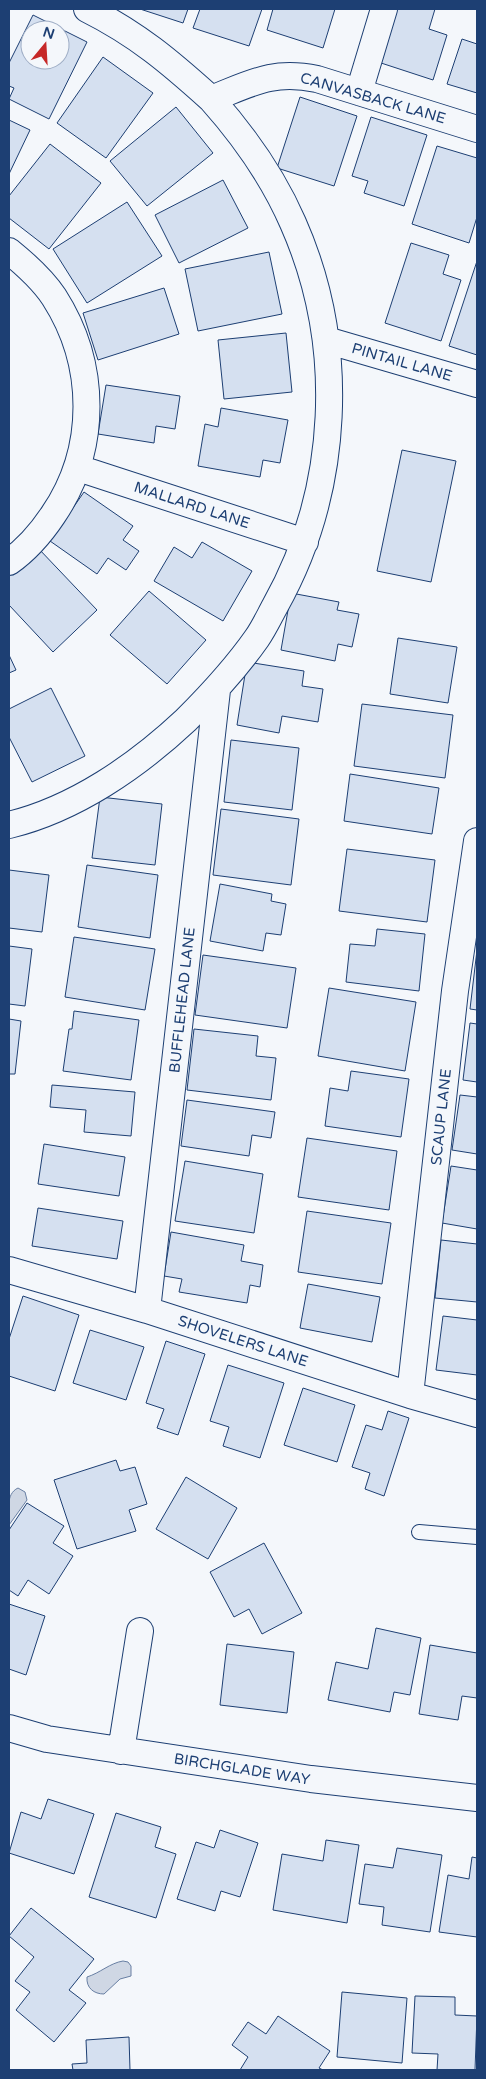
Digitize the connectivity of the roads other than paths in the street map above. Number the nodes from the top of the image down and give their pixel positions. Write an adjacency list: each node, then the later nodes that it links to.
1 (87, 9): 4 (street)
2 (384, 9): 3 (street)
3 (359, 92): 4 (street, CANVASBACK LANE); 5 (street, CANVASBACK LANE)
4 (211, 99): 7 (street)
5 (477, 129)
6 (9, 251): 9 (street)
7 (326, 340): 8 (street, PINTAIL LANE); 10 (street)
8 (477, 384)
9 (78, 468): 10 (street, MALLARD LANE); 11 (street)
10 (305, 542): 12 (street)
11 (9, 562)
12 (217, 690): 13 (street); 16 (street, BUFFLEHEAD LANE)
13 (9, 825)
14 (477, 841): 17 (street, SCAUP LANE)
15 (9, 1270): 16 (street, SHOVELERS LANE)
16 (147, 1310): 17 (street, SHOVELERS LANE)
17 (410, 1395): 18 (street, SHOVELERS LANE)
18 (477, 1414)
19 (419, 1532): 20 (lane)
20 (477, 1538)
21 (140, 1631): 23 (street)
22 (9, 1728): 23 (street, BIRCHGLADE WAY)
23 (121, 1751): 24 (street, BIRCHGLADE WAY)
24 (477, 1798)

